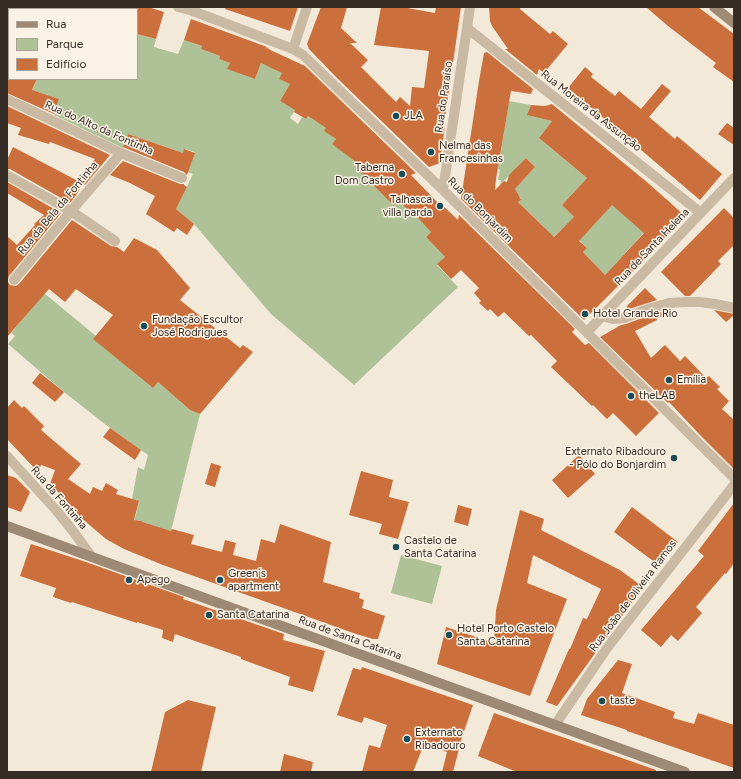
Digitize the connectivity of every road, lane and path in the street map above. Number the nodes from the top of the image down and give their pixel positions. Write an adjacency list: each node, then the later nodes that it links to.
1 (178, 7): 7 (street, Rua do Bonjardim)
2 (307, 7): 7 (street)
3 (470, 7): 6 (street, Rua do Paraíso)
4 (714, 7): 5 (main road)
5 (734, 23)
6 (467, 28): 13 (street, Rua do Paraíso); 15 (street, Rua Moreira da Assunção)
7 (293, 49): 13 (street, Rua do Bonjardim)
8 (7, 99): 9 (street, Rua do Alto da Fontinha)
9 (121, 153): 11 (street, Rua do Alto da Fontinha); 14 (street, Rua da Bela da Fontinha)
10 (7, 175): 14 (street)
11 (182, 178)
12 (734, 178): 15 (street, Rua de Santa Helena)
13 (443, 190): 20 (street, Rua do Bonjardim)
14 (71, 211): 16 (street); 17 (street, Rua da Bela da Fontinha)
15 (701, 213): 19 (street, Rua de Santa Helena)
16 (115, 240)
17 (14, 280)
18 (734, 308): 19 (street)
19 (602, 316): 20 (street, Rua de Santa Helena)
20 (587, 332): 22 (street, Rua do Bonjardim)
21 (7, 456): 25 (street, Rua da Fontinha)
22 (734, 478)
23 (734, 485): 26 (street, Rua João de Oliveira Ramos)
24 (7, 526): 25 (main road, Rua de Santa Catarina)
25 (90, 556): 26 (main road, Rua de Santa Catarina)
26 (555, 725): 27 (main road, Rua de Santa Catarina)
27 (685, 772)

